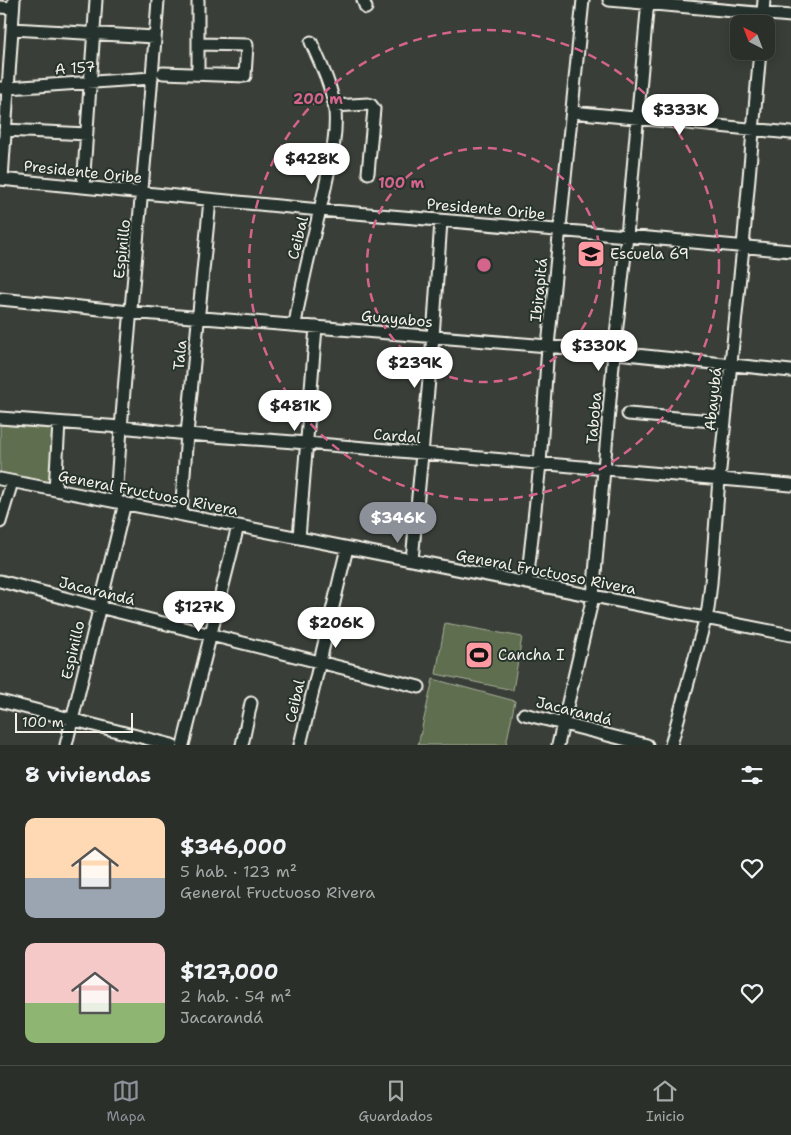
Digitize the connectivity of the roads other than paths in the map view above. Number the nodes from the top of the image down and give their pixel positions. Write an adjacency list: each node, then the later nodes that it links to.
1 (96, 0): 15 (street)
2 (158, 0): 16 (street, Espinillo)
3 (198, 0): 18 (street)
4 (583, 0): 25 (street, Ibirapitá)
5 (609, 0): 7 (street)
6 (764, 0): 11 (street)
7 (648, 2): 10 (street); 26 (street, Taboba)
8 (14, 4): 9 (street); 14 (street)
9 (0, 7)
10 (735, 15)
11 (762, 15)
12 (791, 16): 13 (street)
13 (775, 18)
14 (12, 29): 15 (street); 23 (street)
15 (94, 34): 16 (street); 22 (street)
16 (156, 37): 21 (street, Espinillo)
17 (310, 42): 24 (street, Ceibal)
18 (198, 44): 20 (street); 20 (street, A 157)
19 (759, 60): 28 (street, Abayubá)
20 (198, 74): 21 (street, A 157)
21 (158, 75): 22 (street, A 157); 34 (street, Espinillo)
22 (90, 82): 23 (street, A 157); 30 (street)
23 (4, 88): 27 (street)
24 (334, 106): 31 (street); 36 (street, Ceibal)
25 (572, 112): 26 (street); 38 (street, Ibirapitá)
26 (638, 119): 28 (street); 39 (street, Taboba)
27 (5, 130): 30 (street); 32 (street)
28 (754, 130): 29 (street); 40 (street, Abayubá)
29 (791, 133)
30 (87, 134): 33 (street)
31 (368, 173)
32 (1, 179): 33 (street, Presidente Oribe)
33 (83, 187): 34 (street, Presidente Oribe)
34 (143, 193): 35 (street, Presidente Oribe); 43 (street, Espinillo)
35 (210, 200): 36 (street, Presidente Oribe); 44 (street, Tala)
36 (320, 210): 37 (street, Presidente Oribe); 45 (street, Ceibal)
37 (441, 221): 38 (street, Presidente Oribe); 47 (street)
38 (560, 231): 39 (street, Presidente Oribe); 48 (street, Ibirapitá)
39 (627, 236): 40 (street, Presidente Oribe); 49 (street, Taboba)
40 (743, 247): 41 (street, Presidente Oribe); 50 (street, Abayubá)
41 (791, 251)
42 (0, 299): 43 (street, Guayabos)
43 (130, 312): 44 (street, Guayabos); 56 (street, Espinillo)
44 (198, 317): 45 (street, Guayabos); 57 (street, Tala)
45 (295, 325): 46 (street, Guayabos)
46 (316, 327): 47 (street, Guayabos); 58 (street)
47 (433, 337): 48 (street, Guayabos); 59 (street)
48 (548, 346): 49 (street, Guayabos); 60 (street, Ibirapitá)
49 (614, 353): 50 (street, Guayabos); 61 (street, Taboba)
50 (732, 364): 51 (street, Guayabos); 54 (street, Abayubá)
51 (791, 370)
52 (628, 414): 54 (street)
53 (0, 418): 55 (street, Cardal)
54 (725, 422): 63 (street, Abayubá)
55 (59, 423): 56 (street, Cardal); 66 (street)
56 (121, 427): 57 (street, Cardal); 67 (street, Espinillo)
57 (187, 434): 58 (street, Cardal); 68 (street, Tala)
58 (307, 443): 59 (street, Cardal); 71 (street)
59 (423, 454): 60 (street, Cardal); 73 (street)
60 (540, 464): 61 (street, Cardal); 75 (street, Ibirapitá)
61 (604, 469): 63 (street, Cardal); 76 (street, Taboba)
62 (0, 479): 64 (street, General Fructuoso Rivera)
63 (719, 479): 65 (street, Cardal); 78 (street, Abayubá)
64 (12, 482): 66 (street, General Fructuoso Rivera); 69 (street)
65 (791, 485)
66 (55, 490): 67 (street, General Fructuoso Rivera)
67 (120, 502): 68 (street, General Fructuoso Rivera); 77 (street, Espinillo)
68 (182, 514): 70 (street, General Fructuoso Rivera)
69 (0, 522)
70 (238, 526): 71 (street, General Fructuoso Rivera); 79 (street)
71 (299, 538): 72 (street, General Fructuoso Rivera)
72 (346, 548): 73 (street, General Fructuoso Rivera); 81 (street, Ceibal)
73 (412, 560): 75 (street, General Fructuoso Rivera)
74 (0, 581): 77 (street, Jacarandá)
75 (527, 583): 76 (street, General Fructuoso Rivera)
76 (593, 596): 78 (street, General Fructuoso Rivera); 87 (street, Taboba)
77 (99, 607): 79 (street, Jacarandá); 86 (street, Espinillo)
78 (705, 619): 80 (street, General Fructuoso Rivera); 95 (street, Abayubá)
79 (212, 635): 81 (street, Jacarandá); 90 (street)
80 (791, 635)
81 (319, 662): 82 (street, Jacarandá); 92 (street, Ceibal)
82 (419, 687)
83 (0, 701): 86 (street)
84 (251, 703): 91 (street)
85 (524, 714): 87 (street, Jacarandá)
86 (72, 720): 88 (street, Espinillo); 89 (street)
87 (564, 724): 93 (street, Taboba); 94 (street, Jacarandá)
88 (66, 745)
89 (172, 745)
90 (184, 745)
91 (242, 745)
92 (300, 745)
93 (558, 745)
94 (647, 745)
95 (671, 745)

